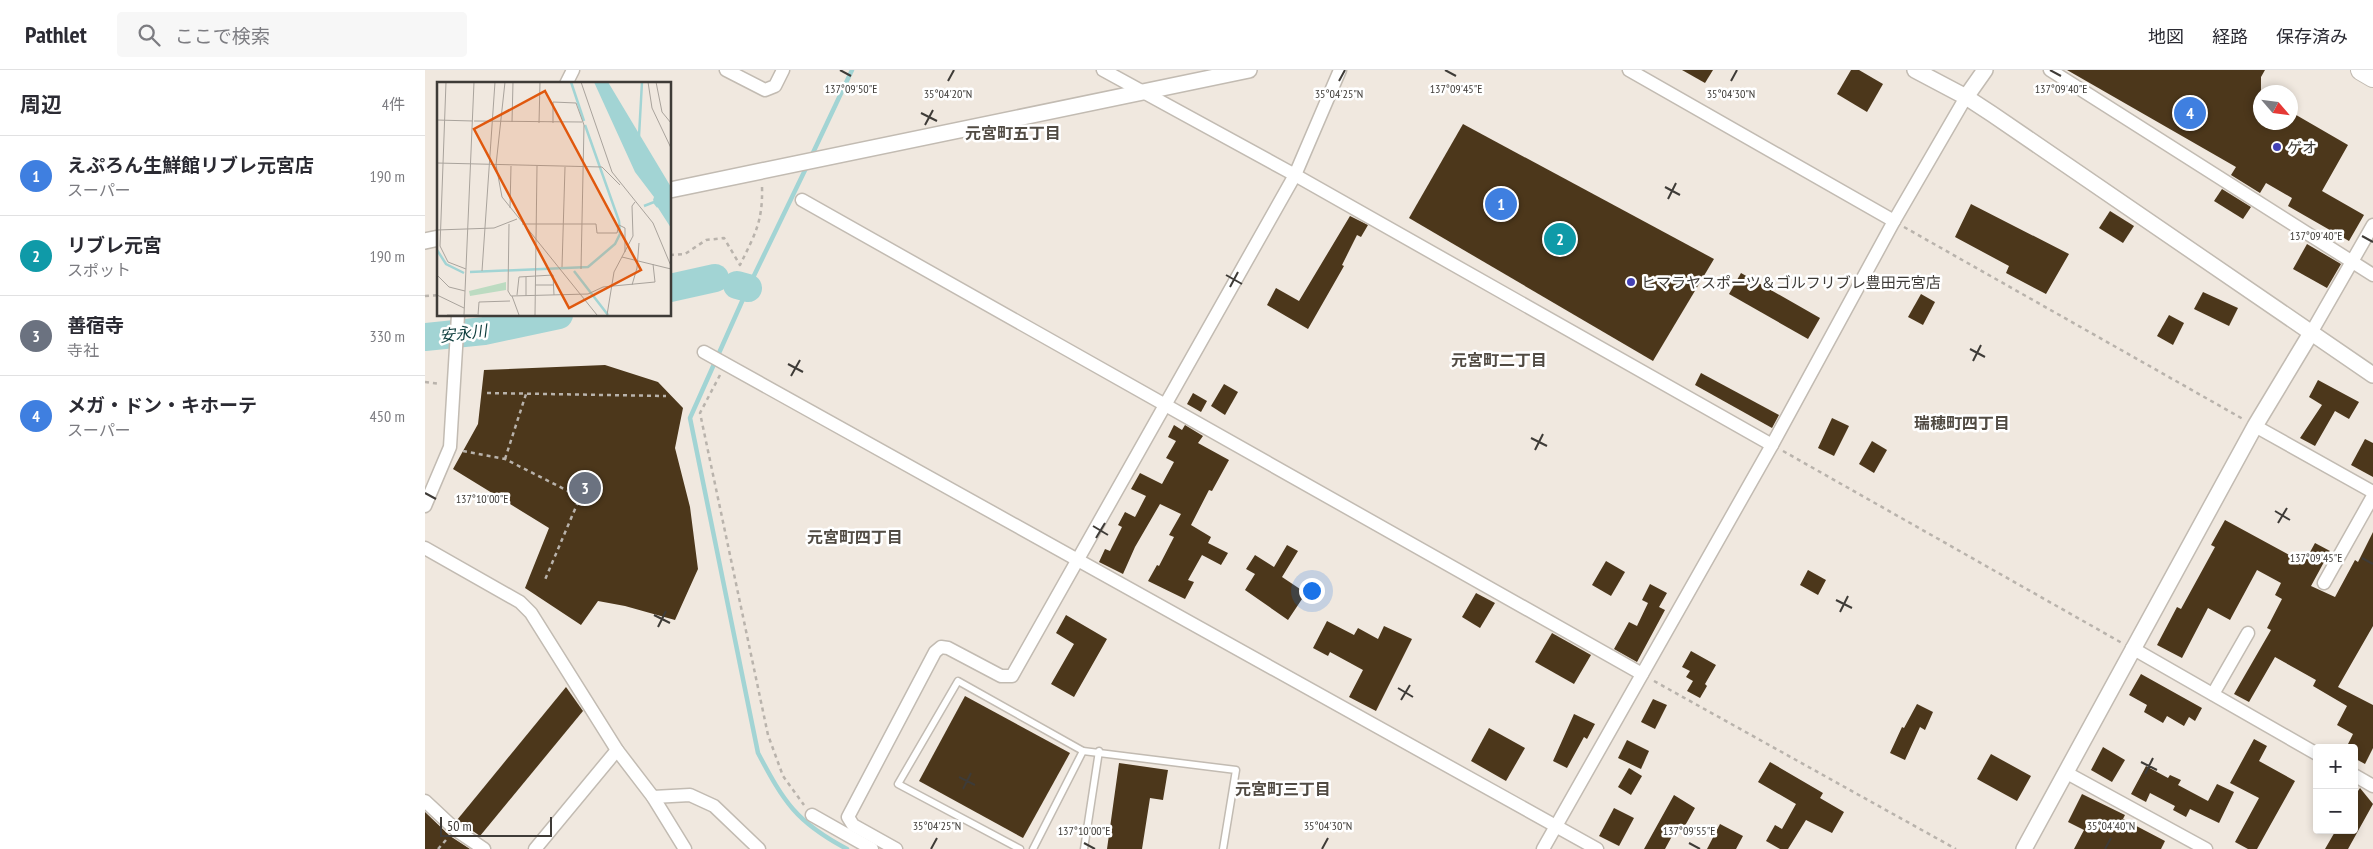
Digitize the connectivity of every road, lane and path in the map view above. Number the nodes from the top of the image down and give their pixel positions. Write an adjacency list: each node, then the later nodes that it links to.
1 (573, 70): 13 (street)
2 (726, 70): 3 (street)
3 (783, 70)
4 (1103, 70): 14 (street)
5 (1249, 70): 14 (street)
6 (1340, 70): 17 (street)
7 (1629, 70): 20 (street)
8 (1915, 70): 15 (street)
9 (1985, 70): 15 (street)
10 (2050, 70): 23 (street)
11 (2361, 70): 12 (highway)
12 (2373, 77)
13 (567, 82)
14 (1142, 92): 16 (street); 17 (street)
15 (1966, 97): 20 (street); 26 (street)
16 (762, 170): 18 (street); 22 (path)
17 (1295, 175): 33 (street); 35 (street)
18 (671, 190)
19 (802, 200): 33 (street)
20 (1894, 221): 34 (path); 35 (street)
21 (2373, 225): 23 (street)
22 (671, 256)
23 (2352, 262): 24 (street); 26 (street)
24 (2373, 275)
25 (458, 316): 40 (street)
26 (2311, 333): 29 (street); 34 (street)
27 (704, 352): 28 (street)
28 (727, 363): 42 (street); 58 (path)
29 (2373, 375)
30 (487, 393): 31 (path)
31 (526, 394): 32 (path); 37 (path)
32 (666, 396)
33 (1166, 406): 42 (street); 47 (street)
34 (2255, 426): 38 (street); 46 (street)
35 (1772, 445): 46 (path); 47 (street)
36 (461, 450): 37 (path)
37 (505, 459): 43 (path)
38 (2373, 492)
39 (2373, 496): 44 (street)
40 (425, 506)
41 (425, 548): 49 (street)
42 (1077, 559): 59 (street); 65 (street)
43 (543, 582)
44 (2324, 583)
45 (2248, 633): 48 (street)
46 (2132, 648): 48 (street); 53 (street)
47 (1642, 674): 59 (street); 72 (path)
48 (2213, 694): 52 (street)
49 (617, 750): 56 (street); 61 (street)
50 (1083, 751): 51 (lane); 66 (lane); 67 (lane)
51 (1099, 752): 68 (lane); 69 (lane)
52 (2313, 752)
53 (2065, 772): 73 (street); 74 (street)
54 (2358, 777): 55 (street)
55 (2372, 782)
56 (653, 797): 62 (street); 63 (street)
57 (425, 801): 60 (street)
58 (812, 815): 64 (street)
59 (1556, 826): 70 (street); 71 (street)
60 (484, 849)
61 (535, 849)
62 (685, 849)
63 (759, 849)
64 (872, 849)
65 (897, 849)
66 (1020, 849)
67 (1033, 849)
68 (1084, 849)
69 (1223, 849)
70 (1543, 849)
71 (1597, 849)
72 (1956, 849)
73 (2024, 849)
74 (2206, 849)

